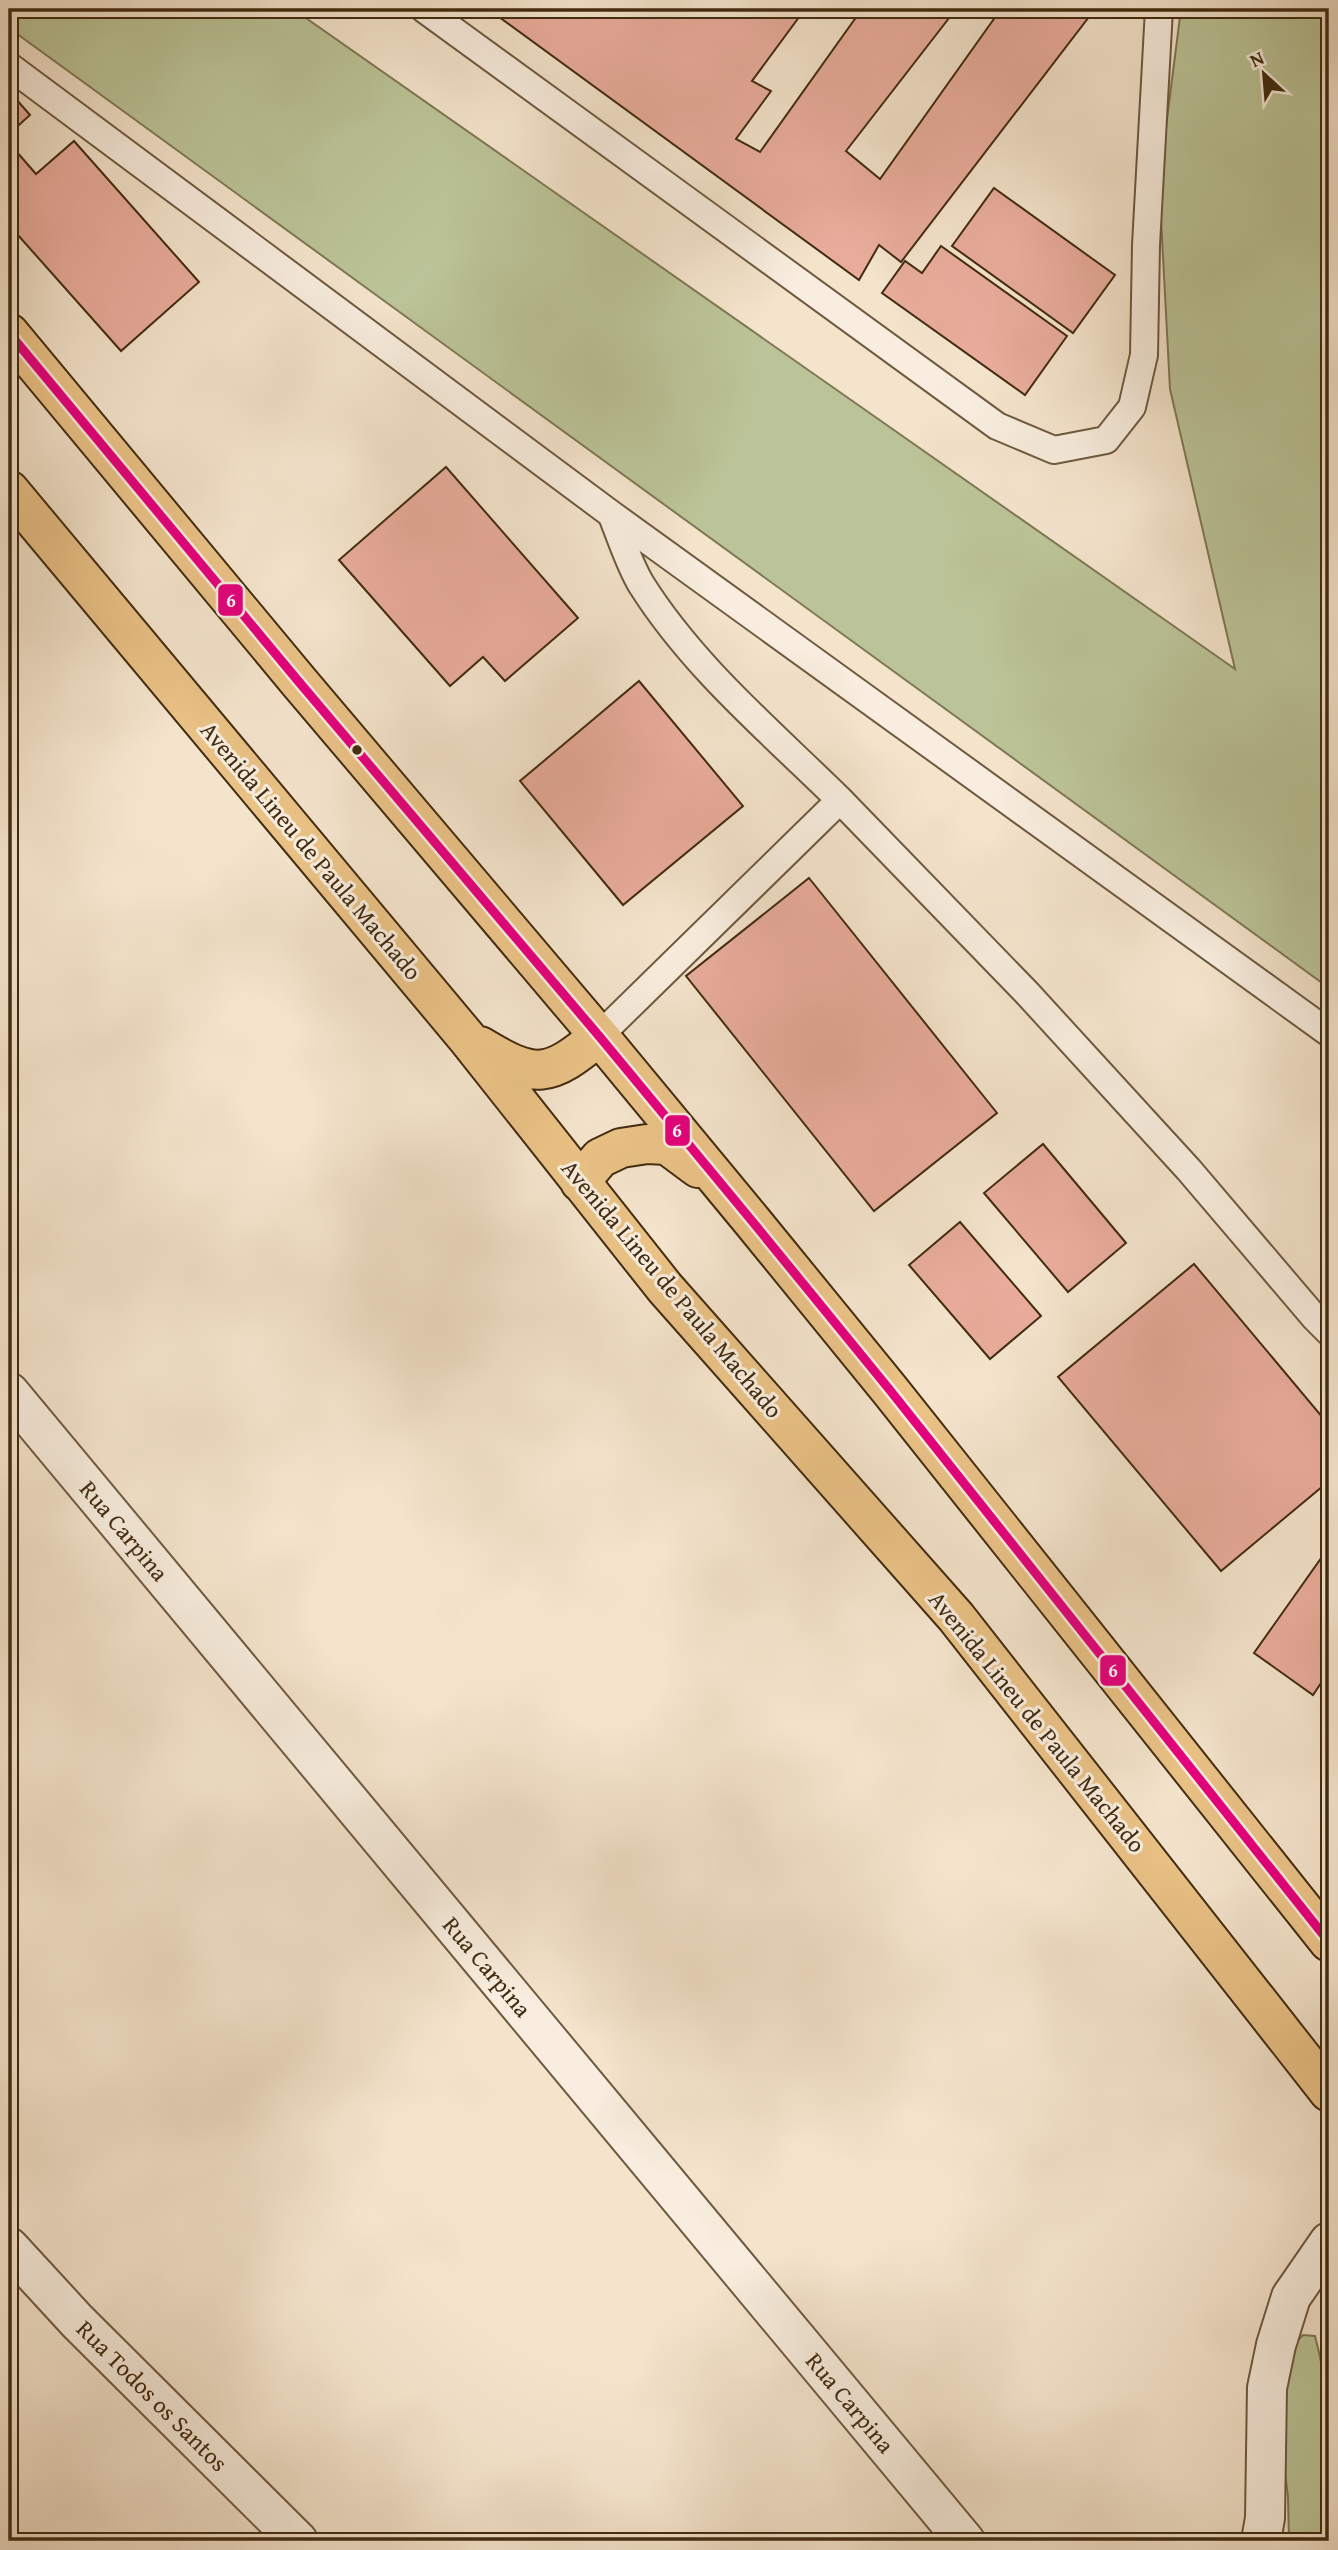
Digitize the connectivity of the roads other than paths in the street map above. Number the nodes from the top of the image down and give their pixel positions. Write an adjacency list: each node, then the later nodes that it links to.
1 (424, 9): 2 (lane)
2 (1159, 9)
3 (9, 66): 6 (lane)
4 (9, 333): 9 (highway)
5 (9, 489): 10 (highway, Avenida Lineu de Paula Machado)
6 (611, 514): 7 (lane); 8 (lane)
7 (840, 800): 9 (lane); 13 (lane)
8 (1329, 1033)
9 (599, 1035): 10 (highway); 12 (highway)
10 (467, 1038): 11 (highway, Avenida Lineu de Paula Machado)
11 (580, 1182): 12 (highway); 16 (highway, Avenida Lineu de Paula Machado)
12 (752, 1221): 15 (highway)
13 (1329, 1332)
14 (9, 1392): 20 (street, Rua Carpina)
15 (1329, 1942)
16 (1329, 2092)
17 (1329, 2242): 21 (street)
18 (9, 2247): 19 (street, Rua Todos os Santos)
19 (298, 2541)
20 (965, 2541)
21 (1261, 2541)

